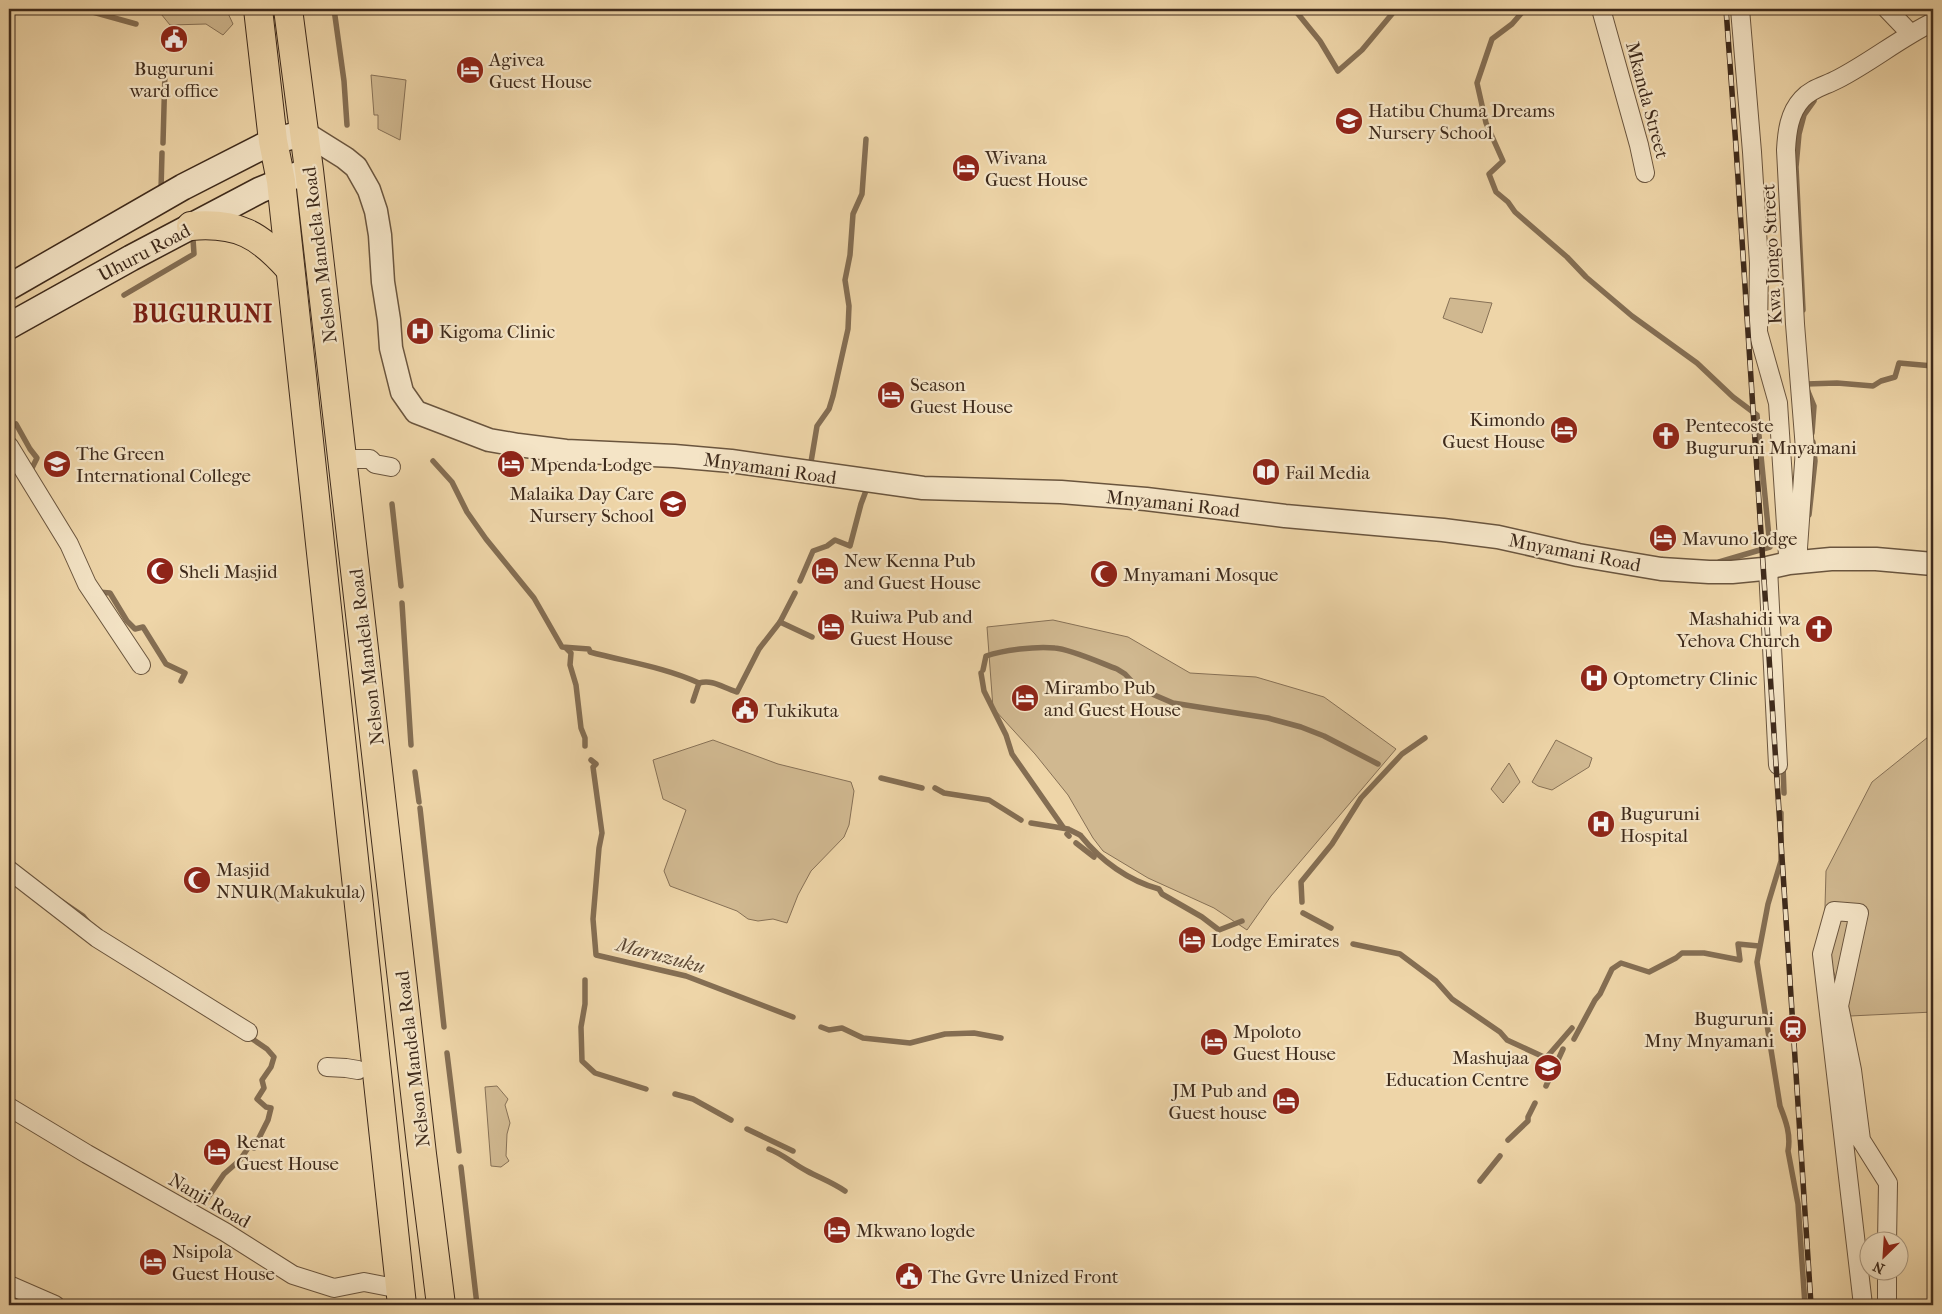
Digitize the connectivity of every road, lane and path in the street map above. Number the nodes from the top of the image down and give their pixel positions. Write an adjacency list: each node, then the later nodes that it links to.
1 (258, 9): 9 (main road)
2 (288, 9): 8 (main road, Nelson Mandela Road)
3 (1601, 9): 12 (street, Mkanda Street)
4 (1740, 9): 21 (street, Kwa Jongo Street)
5 (1887, 9): 7 (street)
6 (1933, 22): 7 (street, Kwa Jongo Street)
7 (1910, 33): 21 (street, Kwa Jongo Street)
8 (305, 133): 9 (main road, Uhuru Road); 10 (street); 11 (main road, Nelson Mandela Road)
9 (273, 141): 13 (main road, Nelson Mandela Road); 16 (main road, Uhuru Road)
10 (337, 154): 11 (street); 21 (street, Mnyamani Road)
11 (309, 170): 13 (main road, Uhuru Road); 19 (main road, Nelson Mandela Road)
12 (1645, 173)
13 (280, 181): 14 (main road, Uhuru Road); 15 (main road, Nelson Mandela Road)
14 (191, 226): 15 (main road); 17 (main road, Uhuru Road)
15 (290, 269): 35 (main road, Nelson Mandela Road)
16 (9, 287)
17 (9, 326)
18 (9, 446): 23 (street)
19 (343, 459): 20 (street); 37 (main road, Nelson Mandela Road)
20 (391, 467)
21 (1785, 564): 22 (street, Mnyamani Road); 24 (street)
22 (1933, 564)
23 (141, 665)
24 (1778, 765)
25 (9, 870): 26 (street)
26 (248, 1032)
27 (327, 1067): 28 (street)
28 (358, 1070)
29 (9, 1107): 35 (street, Nanji Road)
30 (1887, 1232): 31 (street)
31 (1860, 1272)
32 (1861, 1282): 38 (street)
33 (1887, 1282): 39 (street)
34 (9, 1285): 36 (street)
35 (401, 1297)
36 (55, 1305)
37 (442, 1305)
38 (1864, 1305)
39 (1887, 1305)

